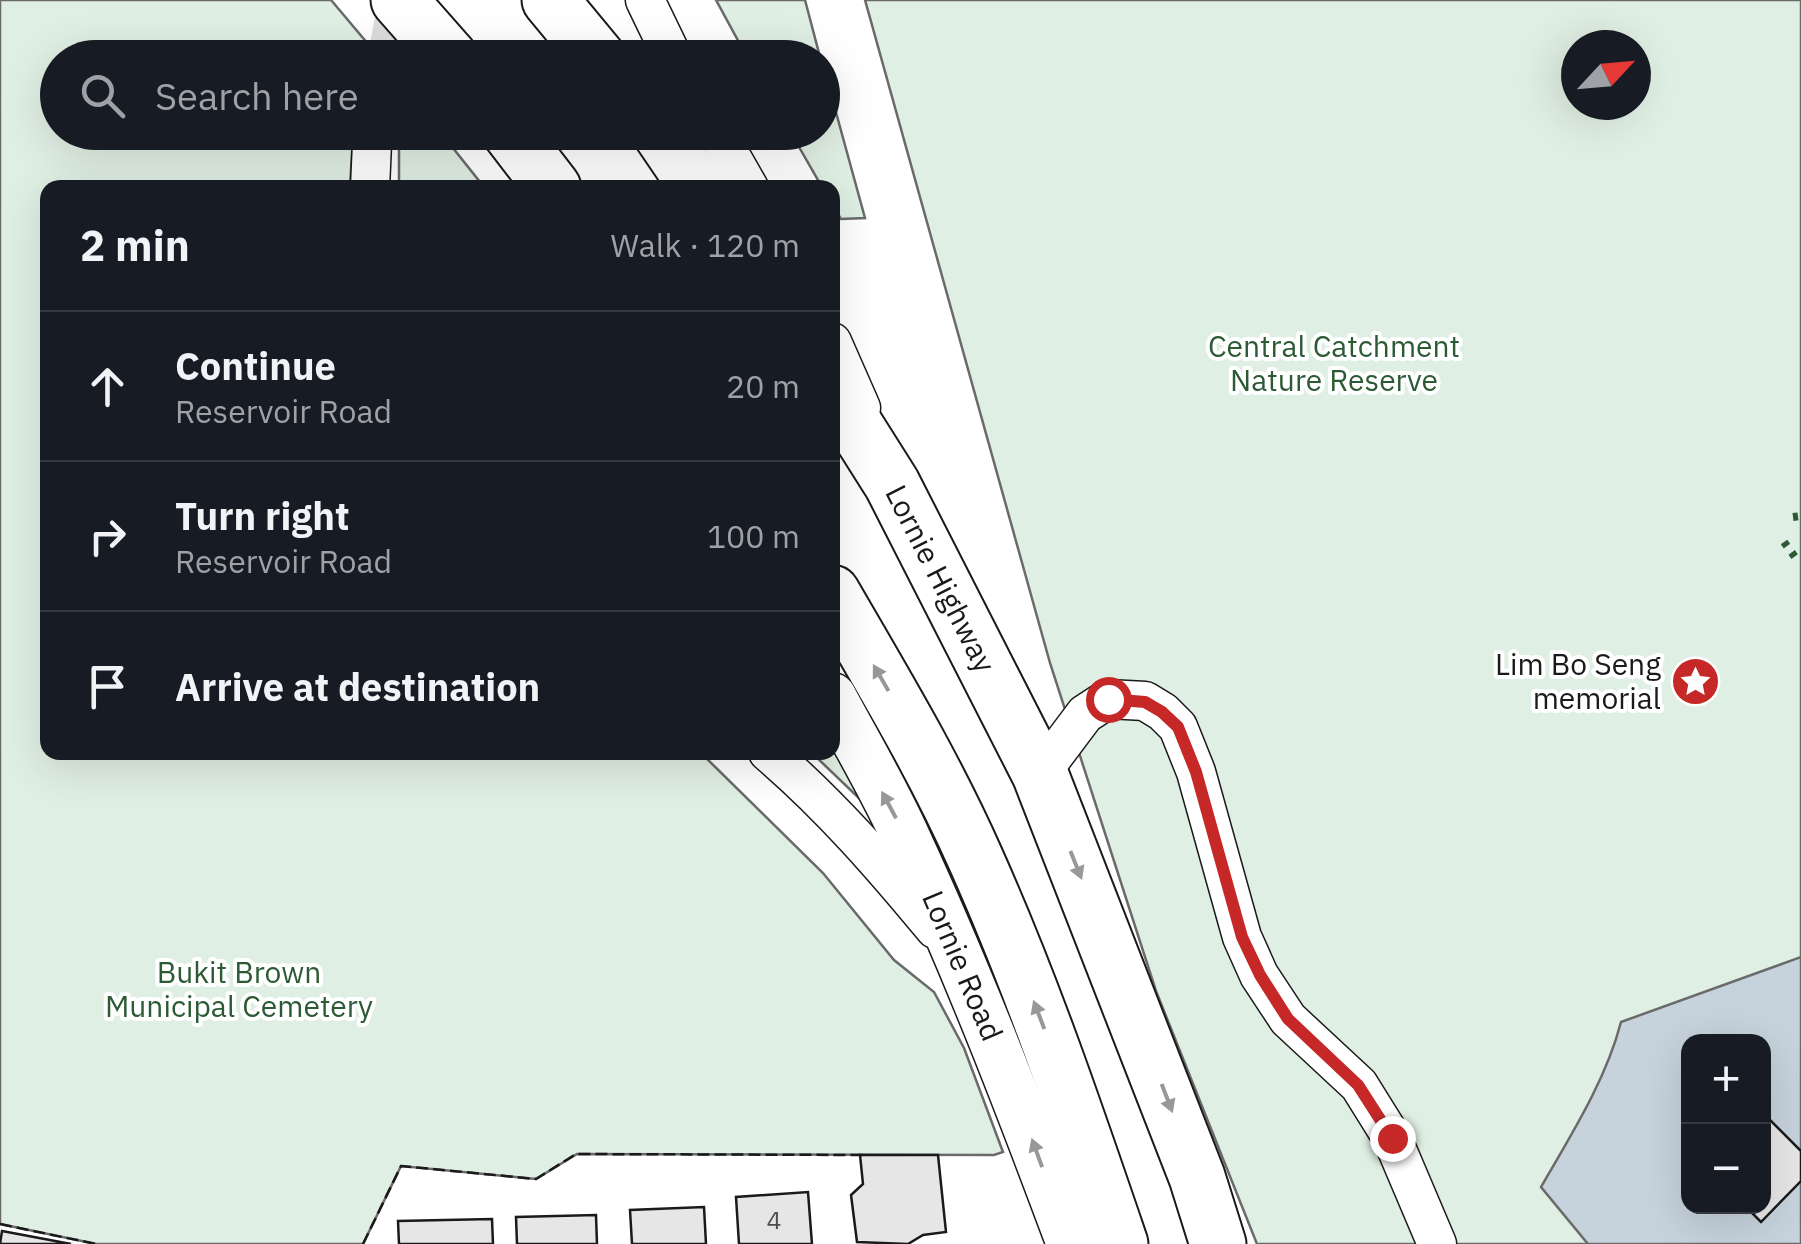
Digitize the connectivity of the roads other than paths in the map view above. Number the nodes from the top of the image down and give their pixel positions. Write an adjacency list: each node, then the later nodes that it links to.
1 (399, 0): 4 (highway)
2 (550, 0): 5 (highway)
3 (645, 0): 6 (street)
4 (434, 40)
5 (583, 40)
6 (664, 40)
7 (372, 150): 11 (street)
8 (524, 150): 12 (highway)
9 (672, 150): 13 (highway)
10 (727, 150): 14 (street)
11 (370, 180)
12 (547, 180)
13 (693, 180)
14 (744, 180)
15 (840, 361): 17 (street)
16 (840, 403): 17 (highway, Lornie Highway)
17 (892, 484): 21 (highway, Lornie Highway)
18 (840, 606): 25 (highway, Lornie Road, one-way to 18)
19 (840, 712): 22 (main road, Lornie Road, one-way to 19)
20 (777, 760): 22 (street)
21 (1040, 774): 23 (highway, one-way to 23); 28 (street)
22 (959, 958): 24 (main road, Lornie Road, one-way to 22)
23 (1198, 1177): 26 (highway); 27 (main road)
24 (1071, 1244)
25 (1120, 1244)
26 (1218, 1244)
27 (1233, 1244)
28 (1437, 1244)

